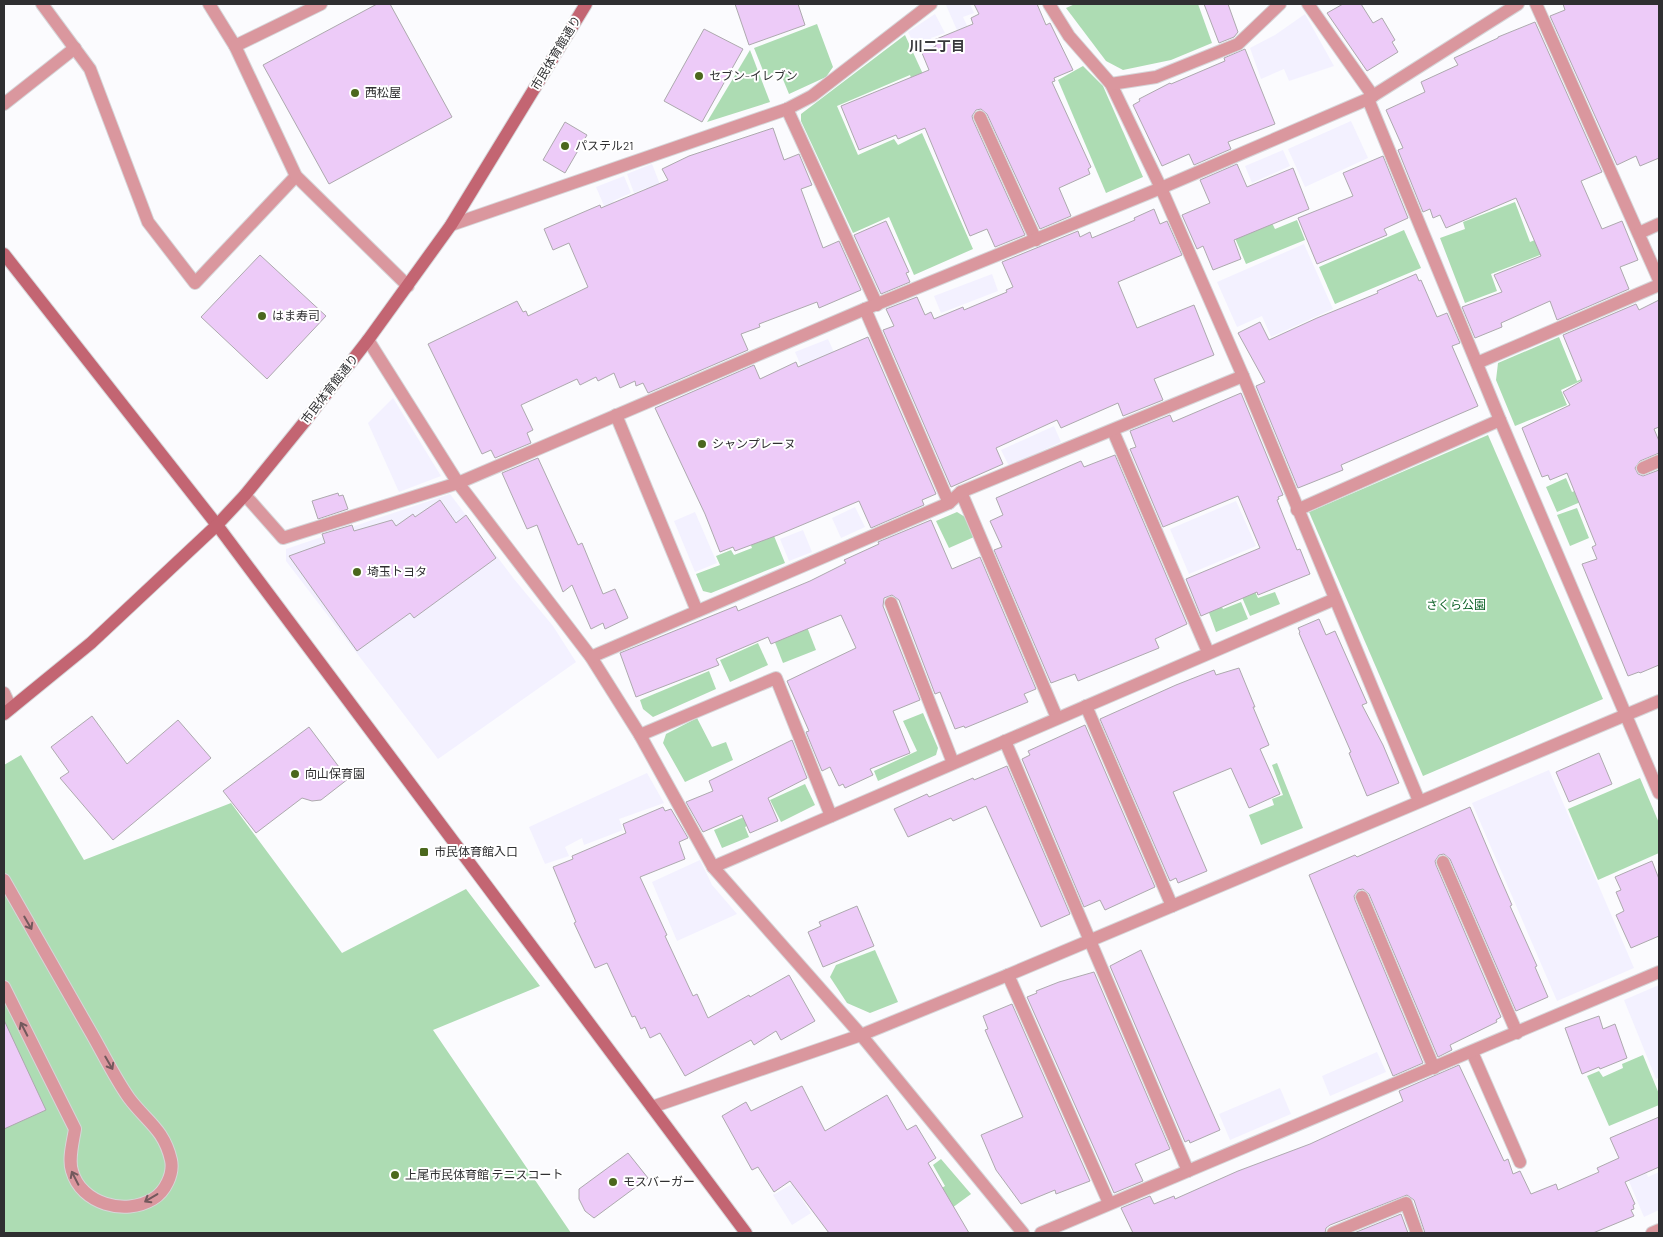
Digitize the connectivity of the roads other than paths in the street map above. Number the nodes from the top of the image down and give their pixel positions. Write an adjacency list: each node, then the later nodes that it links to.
1 (43, 4): 12 (street)
2 (209, 4): 11 (street)
3 (321, 4): 11 (street)
4 (586, 4): 21 (street, 市民体育館通り)
5 (931, 4): 16 (street)
6 (1049, 4): 13 (street)
7 (1280, 4): 13 (street)
8 (1308, 4): 14 (street)
9 (1518, 4): 14 (street)
10 (1536, 4): 22 (street)
11 (235, 46): 18 (street)
12 (75, 48): 15 (street); 18 (street)
13 (1110, 84): 19 (street)
14 (1370, 98): 19 (street); 30 (street)
15 (4, 104)
16 (787, 109): 21 (street); 28 (street)
17 (980, 117): 23 (street)
18 (296, 176): 27 (street)
19 (1161, 188): 23 (street); 31 (street)
20 (1659, 224): 22 (street)
21 (451, 225): 27 (street, 市民体育館通り)
22 (1639, 233): 25 (street)
23 (1036, 240): 28 (street)
24 (4, 254): 42 (street)
25 (1659, 280)
26 (1659, 285): 30 (street)
27 (408, 286): 29 (street, 市民体育館通り)
28 (871, 307): 32 (street); 40 (street)
29 (368, 340): 37 (street); 39 (street, 市民体育館通り)
30 (1477, 363): 33 (street)
31 (1243, 376): 34 (street); 41 (street)
32 (616, 415): 37 (street); 45 (street)
33 (1500, 420): 41 (street); 52 (street)
34 (1113, 431): 38 (street); 46 (street)
35 (1659, 462): 36 (street)
36 (1643, 468)
37 (458, 483): 39 (street); 47 (street)
38 (960, 492): 40 (street); 53 (street)
39 (245, 495): 42 (street, 市民体育館通り)
40 (949, 503): 45 (street)
41 (1297, 510): 43 (street)
42 (217, 525): 51 (street, 市民体育館通り); 73 (street)
43 (1335, 598): 46 (street); 58 (street)
44 (891, 603): 56 (street)
45 (697, 611): 47 (street)
46 (1208, 652): 50 (street)
47 (591, 657): 54 (street)
48 (4, 693): 51 (street)
49 (1659, 701): 52 (street)
50 (1086, 706): 53 (street); 64 (street)
51 (8, 711)
52 (1625, 716): 57 (street); 58 (street)
53 (1057, 718): 55 (street)
54 (640, 735): 59 (street); 61 (street)
55 (1005, 741): 56 (street); 65 (street)
56 (953, 763): 59 (street)
57 (1659, 793)
58 (1419, 801): 64 (street)
59 (831, 816): 61 (street)
60 (1444, 862): 69 (street)
61 (713, 867): 70 (street)
62 (4, 880): 68 (street, one-way to 68)
63 (1362, 897): 72 (street)
64 (1172, 906): 65 (street)
65 (1090, 940): 67 (street); 75 (street)
66 (1659, 972): 69 (street)
67 (1008, 975): 70 (street); 76 (street)
68 (4, 987)
69 (1517, 1033): 71 (street)
70 (861, 1035): 73 (street); 79 (street)
71 (1472, 1052): 72 (street); 74 (street)
72 (1434, 1068): 75 (street)
73 (652, 1107): 78 (street)
74 (1520, 1162)
75 (1188, 1171): 76 (street)
76 (1108, 1203): 80 (street)
77 (1659, 1230): 83 (street)
78 (746, 1233)
79 (1023, 1233)
80 (1041, 1233)
81 (1333, 1233): 82 (street)
82 (1417, 1233)
83 (1652, 1233)

